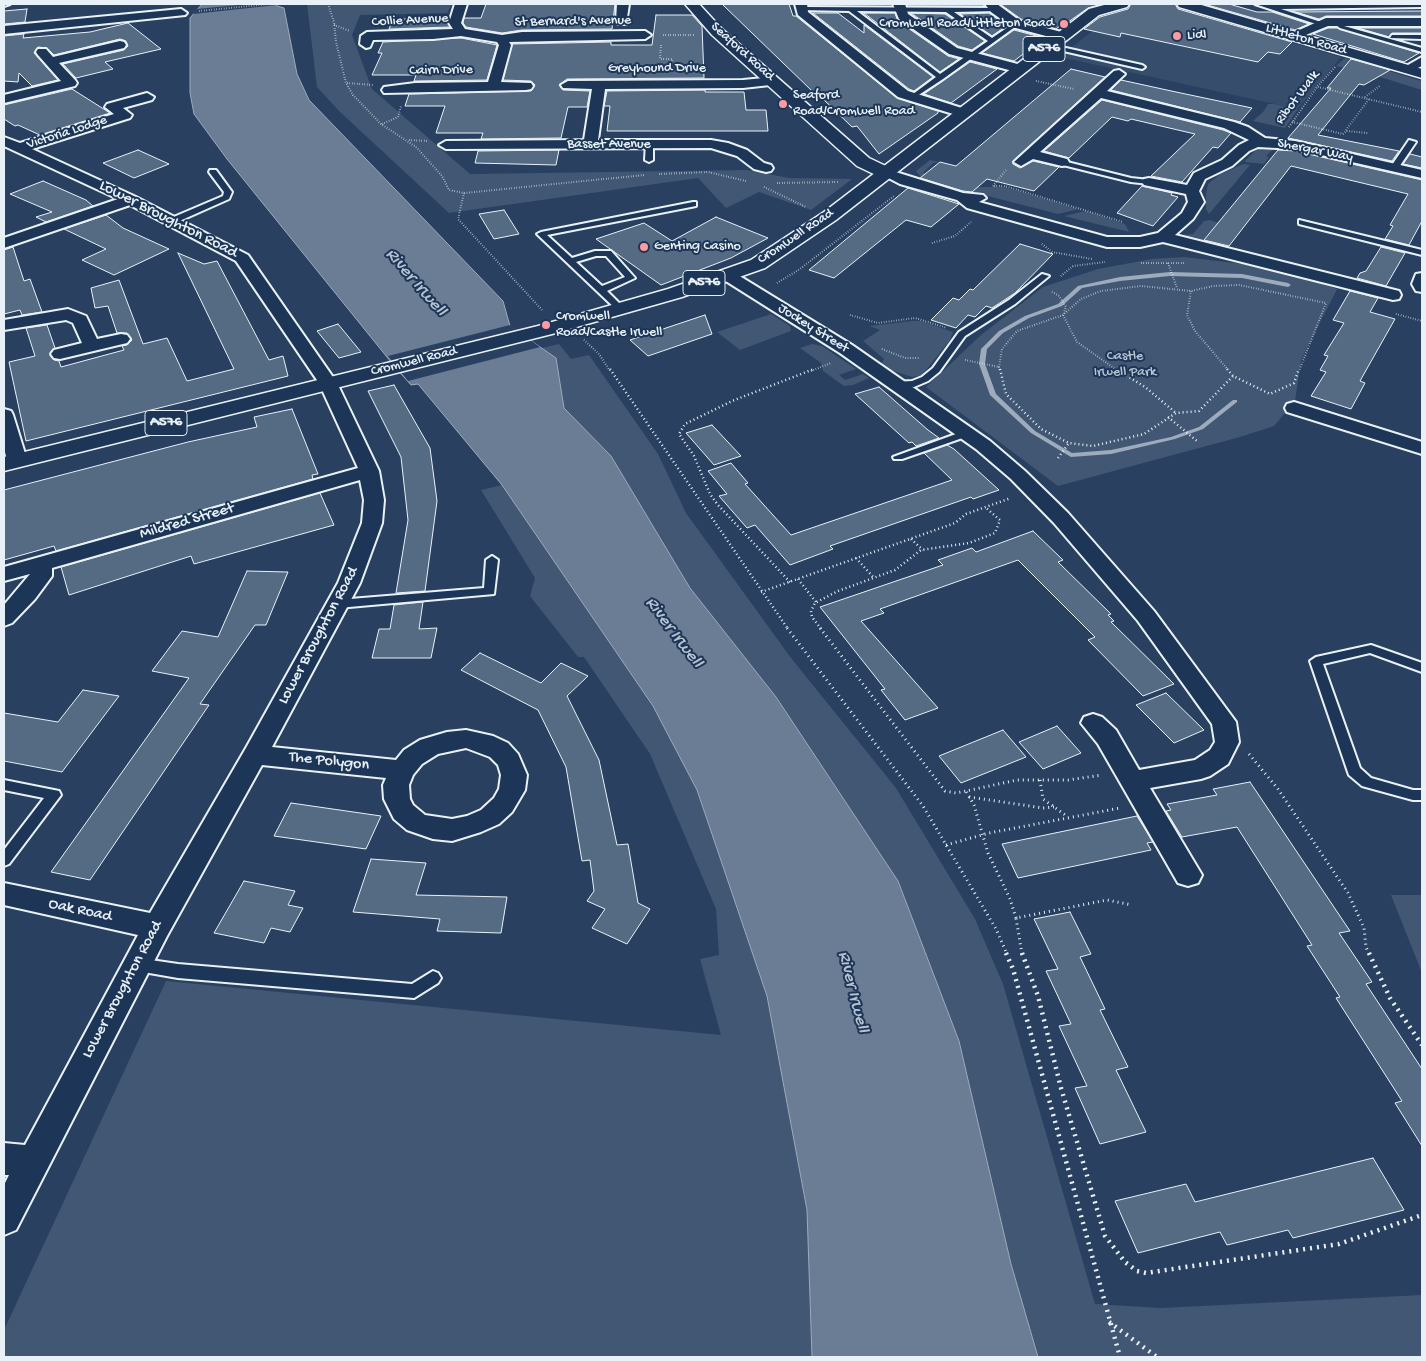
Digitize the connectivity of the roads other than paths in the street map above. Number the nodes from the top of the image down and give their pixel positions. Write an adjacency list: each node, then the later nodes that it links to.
1 (461, 4): 23 (street)
2 (623, 4): 21 (street)
3 (692, 4): 43 (main road, Seaford Road)
4 (1122, 4): 13 (main road, Cromwell Road / A576)
5 (1170, 4): 7 (main road, Littleton Road)
6 (1258, 4): 12 (lane)
7 (1187, 5): 26 (main road, Littleton Road)
8 (801, 6): 14 (lane); 52 (street)
9 (1422, 6): 12 (lane)
10 (900, 7): 14 (lane); 15 (lane); 35 (street)
11 (993, 7): 15 (lane); 20 (street)
12 (1270, 7): 19 (lane)
13 (1096, 8): 25 (main road, Cromwell Road / A576)
14 (850, 9): 42 (lane)
15 (948, 10): 30 (lane)
16 (181, 13): 22 (street)
17 (1335, 22): 18 (street); 19 (street); 29 (lane)
18 (1422, 22)
19 (1319, 23): 26 (street)
20 (1016, 24): 25 (street); 30 (lane)
21 (621, 28): 24 (street, St Bernard's Avenue); 28 (street, St Bernard's Avenue)
22 (4, 30)
23 (461, 32): 28 (street); 31 (street, Collie Avenue)
24 (645, 35)
25 (1061, 36): 33 (main road, Cromwell Road / A576)
26 (1292, 36): 38 (main road, Littleton Road)
27 (1422, 37): 29 (lane)
28 (502, 39): 46 (street, Cairn Drive)
29 (1386, 40): 34 (lane)
30 (993, 41): 35 (lane)
31 (366, 44)
32 (120, 45): 51 (street)
33 (1048, 46): 37 (lane); 39 (main road, Cromwell Road / A576)
34 (1422, 50)
35 (970, 57): 39 (street); 42 (lane)
36 (1422, 61): 38 (street)
37 (1142, 67)
38 (1407, 70): 41 (main road, Littleton Road)
39 (1015, 72): 53 (main road, Cromwell Road / A576)
40 (1119, 74): 50 (street)
41 (1422, 74)
42 (941, 78): 52 (lane)
43 (774, 82): 45 (street, Greyhound Drive); 65 (main road, Seaford Road)
44 (568, 85): 45 (street)
45 (599, 85): 58 (street, Greyhound Drive)
46 (493, 86): 47 (street, Cairn Drive); 48 (street, Cairn Drive)
47 (526, 86)
48 (390, 91)
49 (146, 97): 57 (street, Victoria Lodge)
50 (1094, 97): 54 (street); 61 (street)
51 (4, 98)
52 (911, 98): 53 (street)
53 (963, 113): 65 (main road, Cromwell Road / A576)
54 (1261, 142): 63 (street, Shergar Way); 68 (street, Shergar Way)
55 (1412, 142): 63 (lane)
56 (649, 144): 58 (street, Basset Avenue); 60 (lane); 62 (street, Basset Avenue)
57 (11, 145): 69 (street, Lower Broughton Road)
58 (590, 145): 59 (street, Basset Avenue)
59 (446, 146)
60 (649, 160)
61 (1062, 162): 67 (lane)
62 (766, 168)
63 (1394, 168): 66 (street, Shergar Way)
64 (213, 172): 71 (lane)
65 (886, 173): 73 (street); 77 (main road, Cromwell Road / A576)
66 (1422, 174)
67 (1149, 182): 68 (street)
68 (1192, 191): 73 (street)
69 (131, 200): 71 (street, Lower Broughton Road); 74 (street)
70 (693, 204): 76 (lane)
71 (172, 221): 88 (street, Lower Broughton Road)
72 (1302, 222): 75 (lane)
73 (1163, 238): 82 (street)
74 (4, 243)
75 (1422, 253)
76 (571, 261): 81 (lane); 81 (lane)
77 (728, 275): 83 (main road, Cromwell Road / A576); 89 (street, Jockey Street)
78 (1045, 276): 89 (lane)
79 (1422, 278): 80 (street)
80 (1422, 288)
81 (601, 290): 83 (lane)
82 (1393, 295)
83 (621, 309): 88 (main road, Cromwell Road / A576)
84 (4, 325): 86 (street)
85 (121, 339): 86 (street)
86 (92, 346): 87 (street)
87 (60, 354)
88 (328, 383): 95 (main road, A576); 96 (street, Lower Broughton Road)
89 (898, 384): 92 (street, Jockey Street)
90 (1294, 408): 93 (street)
91 (4, 415): 95 (street)
92 (967, 432): 94 (lane); 106 (street, Jockey Street)
93 (1422, 448)
94 (898, 457)
95 (10, 462)
96 (369, 471): 98 (street, Mildred Street); 100 (street, Lower Broughton Road)
97 (492, 560): 100 (lane)
98 (41, 563): 99 (street, Mildred Street); 101 (street)
99 (4, 574)
100 (338, 604): 104 (street, Lower Broughton Road)
101 (4, 618)
102 (1422, 668): 108 (lane)
103 (1093, 724): 106 (street)
104 (256, 755): 105 (street, The Polygon); 112 (street, Lower Broughton Road)
105 (402, 770): 105 (street)
106 (1129, 776): 110 (street)
107 (4, 785): 109 (lane)
108 (1422, 796)
109 (4, 860)
110 (1188, 875)
111 (4, 894): 112 (street, Oak Road)
112 (157, 927): 113 (street, Lower Broughton Road)
113 (137, 965): 114 (lane); 115 (street, Lower Broughton Road)
114 (433, 978)
115 (18, 1160): 116 (street, Lower Broughton Road)
116 (4, 1218)

